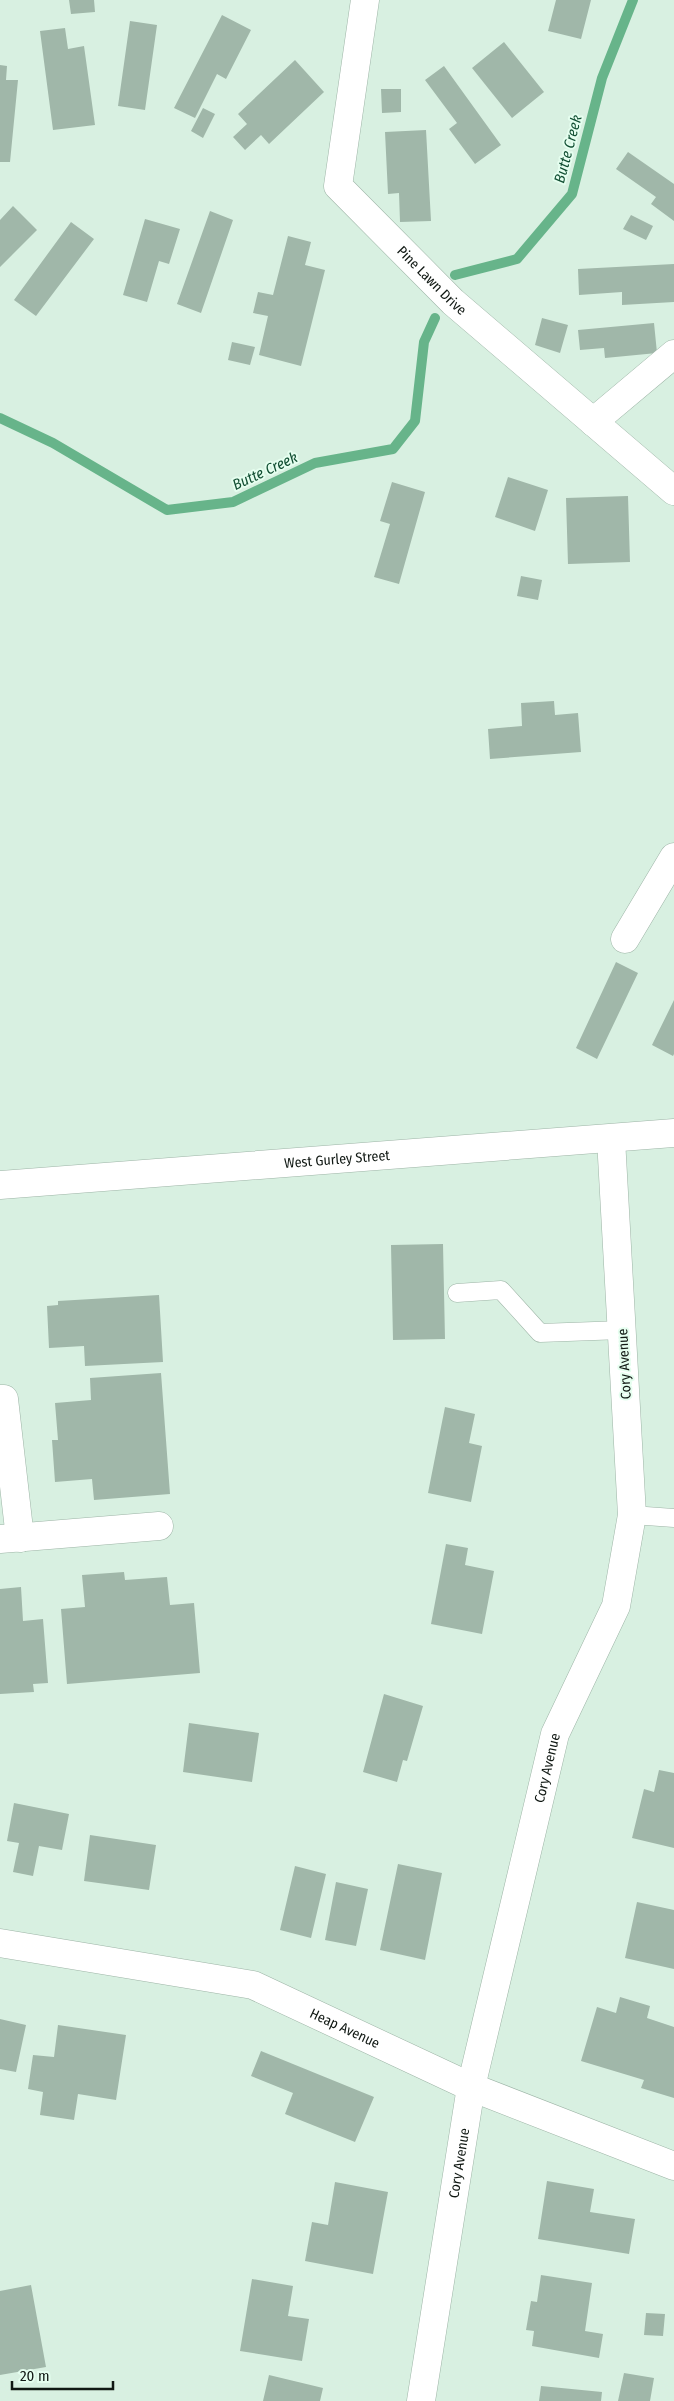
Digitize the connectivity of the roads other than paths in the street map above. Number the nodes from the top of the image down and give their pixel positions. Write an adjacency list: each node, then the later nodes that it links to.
1 (365, 0): 3 (street, Pine Lawn Drive)
2 (674, 354): 3 (street)
3 (594, 422): 4 (street, Pine Lawn Drive)
4 (674, 491)
5 (674, 857): 6 (street)
6 (625, 940)
7 (674, 1133): 8 (street, West Gurley Street)
8 (611, 1139): 9 (street, West Gurley Street); 11 (street, Cory Avenue)
9 (0, 1184)
10 (457, 1293): 11 (lane)
11 (622, 1330): 13 (street, Cory Avenue)
12 (0, 1399): 16 (street)
13 (632, 1515): 14 (lane); 18 (street, Cory Avenue)
14 (674, 1518)
15 (159, 1526): 16 (street)
16 (10, 1538)
17 (0, 1943): 18 (street, Heap Avenue)
18 (470, 2087): 19 (street, Heap Avenue); 20 (street, Cory Avenue)
19 (674, 2166)
20 (421, 2401)

